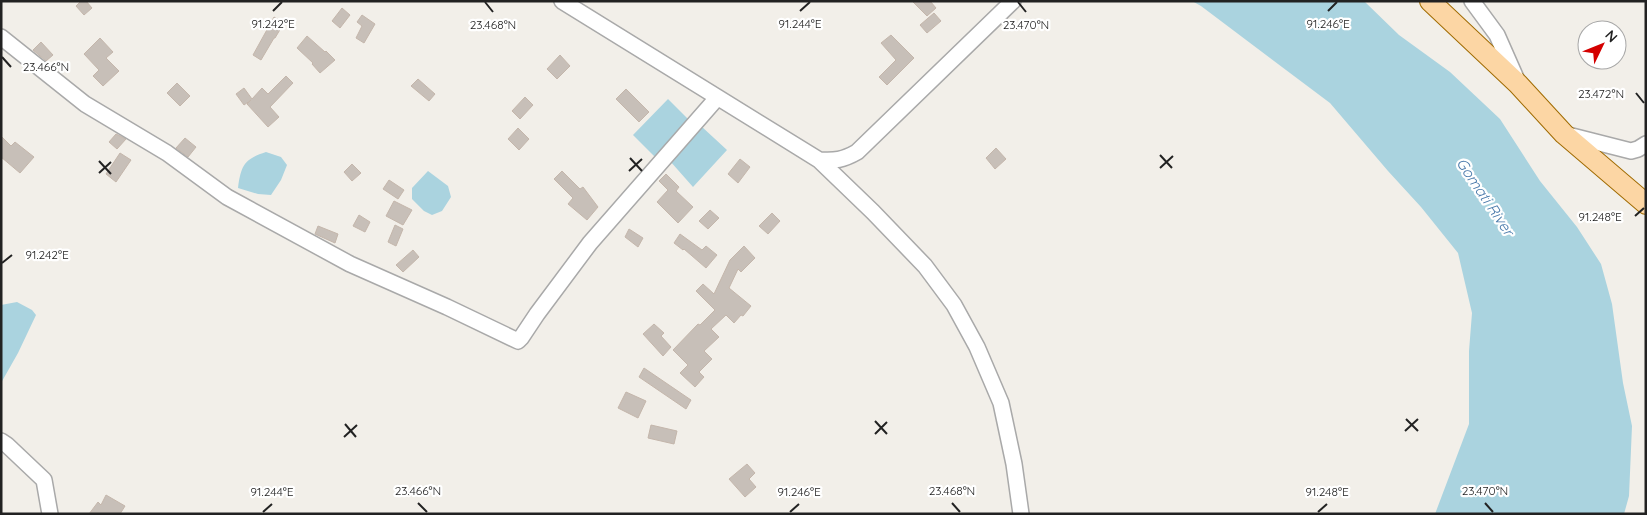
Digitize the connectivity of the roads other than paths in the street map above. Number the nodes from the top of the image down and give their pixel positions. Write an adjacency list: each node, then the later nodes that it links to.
1 (562, 1): 7 (street)
2 (1013, 1): 10 (street)
3 (1430, 1): 6 (main road)
4 (1472, 1): 6 (street)
5 (1, 37): 7 (street)
6 (1518, 84): 8 (main road)
7 (717, 98): 10 (street)
8 (1564, 134): 9 (street); 11 (main road)
9 (1646, 144)
10 (818, 160): 14 (street)
11 (1646, 204)
12 (1, 441): 13 (street)
13 (50, 514)
14 (1021, 514)

